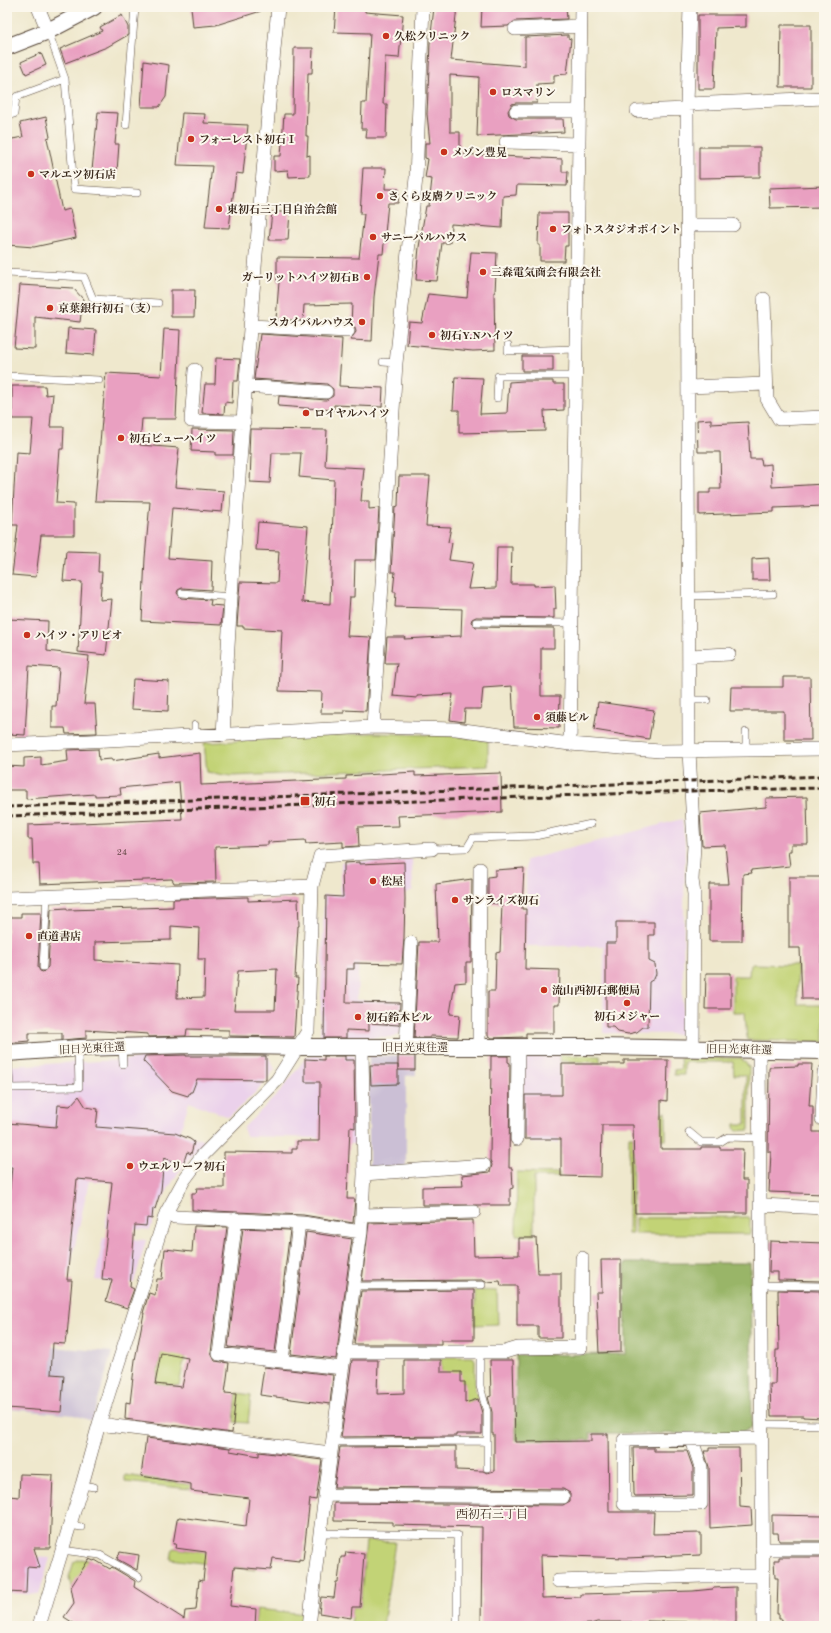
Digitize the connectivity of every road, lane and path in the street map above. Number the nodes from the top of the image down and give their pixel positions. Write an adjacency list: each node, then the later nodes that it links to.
1 (38, 7): 9 (street)
2 (94, 7): 9 (street)
3 (135, 7): 19 (lane)
4 (278, 7): 28 (street)
5 (423, 7): 53 (street)
6 (581, 7): 8 (street)
7 (690, 7): 14 (street)
8 (580, 26): 10 (street); 16 (street)
9 (48, 30): 11 (street); 12 (lane)
10 (515, 30)
11 (7, 47)
12 (65, 79): 18 (lane); 22 (lane)
13 (824, 98): 14 (street)
14 (687, 106): 17 (street); 23 (street)
15 (516, 111): 16 (street)
16 (579, 111): 21 (street)
17 (637, 111)
18 (7, 116)
19 (126, 125)
20 (506, 142): 21 (street)
21 (579, 144): 31 (street)
22 (137, 193)
23 (688, 225): 24 (street); 38 (street)
24 (733, 225)
25 (7, 273): 27 (lane)
26 (764, 299): 36 (street)
27 (158, 303)
28 (251, 326): 29 (street); 37 (street)
29 (348, 331)
30 (508, 345): 31 (lane)
31 (576, 349): 34 (street)
32 (195, 370): 42 (street)
33 (7, 376): 35 (lane)
34 (575, 376): 40 (lane); 48 (street)
35 (99, 380)
36 (766, 384): 38 (street); 41 (street)
37 (246, 386): 39 (street); 42 (street)
38 (688, 387): 45 (street)
39 (326, 392)
40 (497, 398)
41 (824, 417)
42 (244, 422): 46 (street)
43 (182, 593): 46 (lane)
44 (773, 594): 45 (lane)
45 (689, 596): 50 (street)
46 (231, 597): 55 (street)
47 (476, 622): 48 (lane)
48 (572, 623): 56 (street)
49 (729, 654): 50 (street)
50 (689, 656): 51 (street)
51 (689, 700): 52 (lane); 60 (street)
52 (707, 700)
53 (374, 727): 55 (street); 56 (street)
54 (746, 732): 59 (lane)
55 (224, 735): 57 (street)
56 (570, 744): 60 (street)
57 (7, 745)
58 (824, 749): 59 (street)
59 (746, 750): 60 (street)
60 (689, 751): 76 (street)
61 (591, 824): 62 (lane)
62 (432, 849): 64 (street)
63 (480, 869): 73 (street)
64 (312, 886): 65 (street); 70 (street)
65 (47, 896): 66 (street); 68 (lane)
66 (7, 898)
67 (411, 943): 72 (street)
68 (43, 967)
69 (122, 1047): 70 (street, 旧日光東往還); 75 (street, 旧日光東往還); 80 (lane)
70 (298, 1047): 71 (street, 旧日光東往還); 92 (street)
71 (362, 1047): 72 (street, 旧日光東往還); 88 (street)
72 (406, 1047): 73 (street, 旧日光東往還)
73 (479, 1047): 74 (street, 旧日光東往還)
74 (518, 1047): 76 (street, 旧日光東往還); 86 (street)
75 (78, 1048): 79 (street, 旧日光東往還); 82 (lane)
76 (693, 1049): 77 (street, 旧日光東往還)
77 (759, 1049): 78 (street, 旧日光東往還); 85 (street)
78 (824, 1051)
79 (8, 1053): 82 (lane)
80 (123, 1064)
81 (824, 1072): 83 (street)
82 (8, 1088)
83 (824, 1119)
84 (689, 1132): 85 (lane)
85 (760, 1138): 89 (street)
86 (517, 1139)
87 (484, 1165): 88 (street)
88 (364, 1174): 93 (street)
89 (760, 1205): 90 (street); 99 (street)
90 (824, 1208)
91 (474, 1212): 93 (street)
92 (166, 1213): 94 (street); 106 (street)
93 (362, 1215): 96 (street)
94 (236, 1219): 95 (street); 104 (street)
95 (299, 1223): 96 (street); 104 (street)
96 (361, 1232): 100 (street)
97 (582, 1258): 103 (street)
98 (482, 1285): 100 (lane)
99 (760, 1285): 101 (lane); 107 (street)
100 (355, 1286): 102 (street)
101 (824, 1286)
102 (345, 1352): 103 (street); 105 (street)
103 (480, 1352): 111 (lane)
104 (282, 1361): 105 (street)
105 (342, 1368): 112 (street)
106 (99, 1424): 112 (street); 119 (street)
107 (762, 1424): 108 (lane); 109 (street)
108 (824, 1425)
109 (761, 1438): 110 (street); 117 (street)
110 (692, 1440): 110 (street)
111 (487, 1441): 112 (lane); 113 (lane)
112 (332, 1447): 114 (street)
113 (487, 1468)
114 (326, 1495): 115 (street); 116 (street)
115 (563, 1497)
116 (320, 1533): 123 (lane); 125 (street)
117 (762, 1548): 118 (street); 120 (street)
118 (824, 1549)
119 (62, 1550): 121 (lane); 124 (street)
120 (763, 1576): 122 (street); 126 (street)
121 (139, 1577)
122 (558, 1581)
123 (457, 1622)
124 (39, 1626)
125 (309, 1626)
126 (763, 1626)

